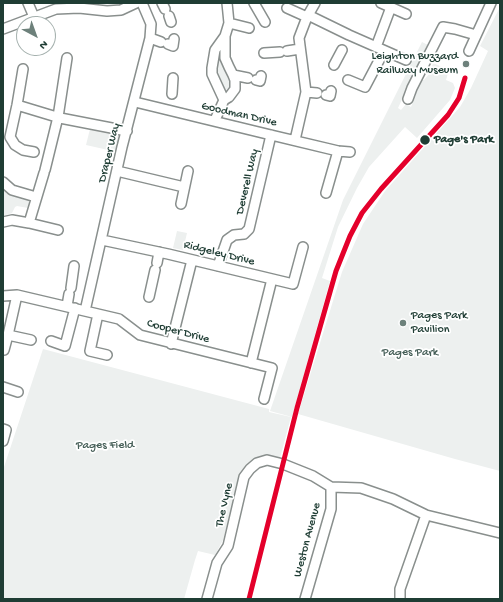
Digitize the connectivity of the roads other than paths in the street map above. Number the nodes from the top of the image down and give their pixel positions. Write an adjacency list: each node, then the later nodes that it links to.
1 (28, 3): 13 (street)
2 (136, 3): 9 (street)
3 (142, 3): 23 (street, Draper Way)
4 (227, 3): 17 (street)
5 (315, 3): 15 (street)
6 (381, 3): 10 (street)
7 (491, 3): 22 (street)
8 (254, 4): 16 (street)
9 (79, 5): 14 (street)
10 (392, 7): 12 (street); 27 (street)
11 (287, 8): 15 (street)
12 (406, 14)
13 (34, 16)
14 (37, 16)
15 (308, 16): 25 (street); 26 (street)
16 (265, 22)
17 (229, 23): 19 (street); 21 (street)
18 (16, 24): 20 (street)
19 (249, 28)
20 (3, 29)
21 (225, 36): 34 (street); 40 (street)
22 (476, 36): 28 (street); 41 (street)
23 (150, 38): 24 (street); 42 (street, Draper Way)
24 (168, 42)
25 (345, 43): 27 (street); 32 (street)
26 (300, 49): 29 (street); 38 (street)
27 (380, 49): 31 (street); 37 (street)
28 (469, 51)
29 (264, 53)
30 (66, 58): 45 (street)
31 (406, 60)
32 (334, 65)
33 (23, 69): 44 (street)
34 (233, 75): 36 (street); 40 (street)
35 (173, 78): 43 (street)
36 (255, 78)
37 (348, 80)
38 (306, 92): 39 (street); 49 (street)
39 (325, 93)
40 (224, 100): 46 (street)
41 (408, 100)
42 (135, 102): 43 (street, Goodman Drive); 47 (street, Draper Way)
43 (171, 102): 46 (street, Goodman Drive)
44 (17, 105): 45 (street); 51 (street)
45 (58, 117): 47 (street); 58 (street)
46 (215, 120): 48 (street, Goodman Drive)
47 (127, 131): 53 (street, Draper Way)
48 (271, 135): 49 (street, Goodman Drive); 68 (street, Deverell Way)
49 (295, 140): 50 (street, Goodman Drive)
50 (338, 151): 52 (street, Goodman Drive); 57 (street)
51 (34, 152)
52 (350, 152)
53 (117, 171): 56 (street); 63 (street, Draper Way)
54 (188, 171): 56 (street)
55 (3, 182): 58 (street)
56 (184, 187): 59 (street)
57 (326, 193)
58 (36, 197): 61 (street)
59 (181, 204)
60 (3, 222): 61 (street)
61 (29, 223): 62 (street)
62 (58, 230)
63 (102, 240): 65 (street, Ridgeley Drive); 74 (street, Draper Way)
64 (303, 247): 69 (street, Ridgeley Drive)
65 (160, 252): 66 (street, Ridgeley Drive); 72 (street)
66 (192, 260): 68 (street, Ridgeley Drive); 79 (street)
67 (74, 266): 73 (street)
68 (218, 266): 69 (street, Ridgeley Drive)
69 (272, 279): 82 (street)
70 (17, 295): 71 (street, Cooper Drive); 73 (street, Cooper Drive); 76 (street)
71 (3, 296)
72 (149, 296)
73 (71, 307): 74 (street, Cooper Drive); 78 (street)
74 (85, 310): 75 (street, Cooper Drive)
75 (98, 314): 79 (street, Cooper Drive); 81 (street)
76 (8, 335): 77 (street); 80 (street)
77 (32, 340)
78 (51, 342)
79 (171, 344): 82 (street, Cooper Drive)
80 (4, 350)
81 (107, 355)
82 (251, 363): 85 (street, Cooper Drive)
83 (3, 387): 84 (street)
84 (18, 392)
85 (264, 398)
86 (3, 429): 87 (street)
87 (3, 440)
88 (331, 487): 89 (street); 91 (street, The Vyne); 92 (street, Weston Avenue)
89 (426, 515): 90 (street); 93 (street)
90 (500, 533)
91 (207, 599)
92 (305, 599)
93 (400, 599)

